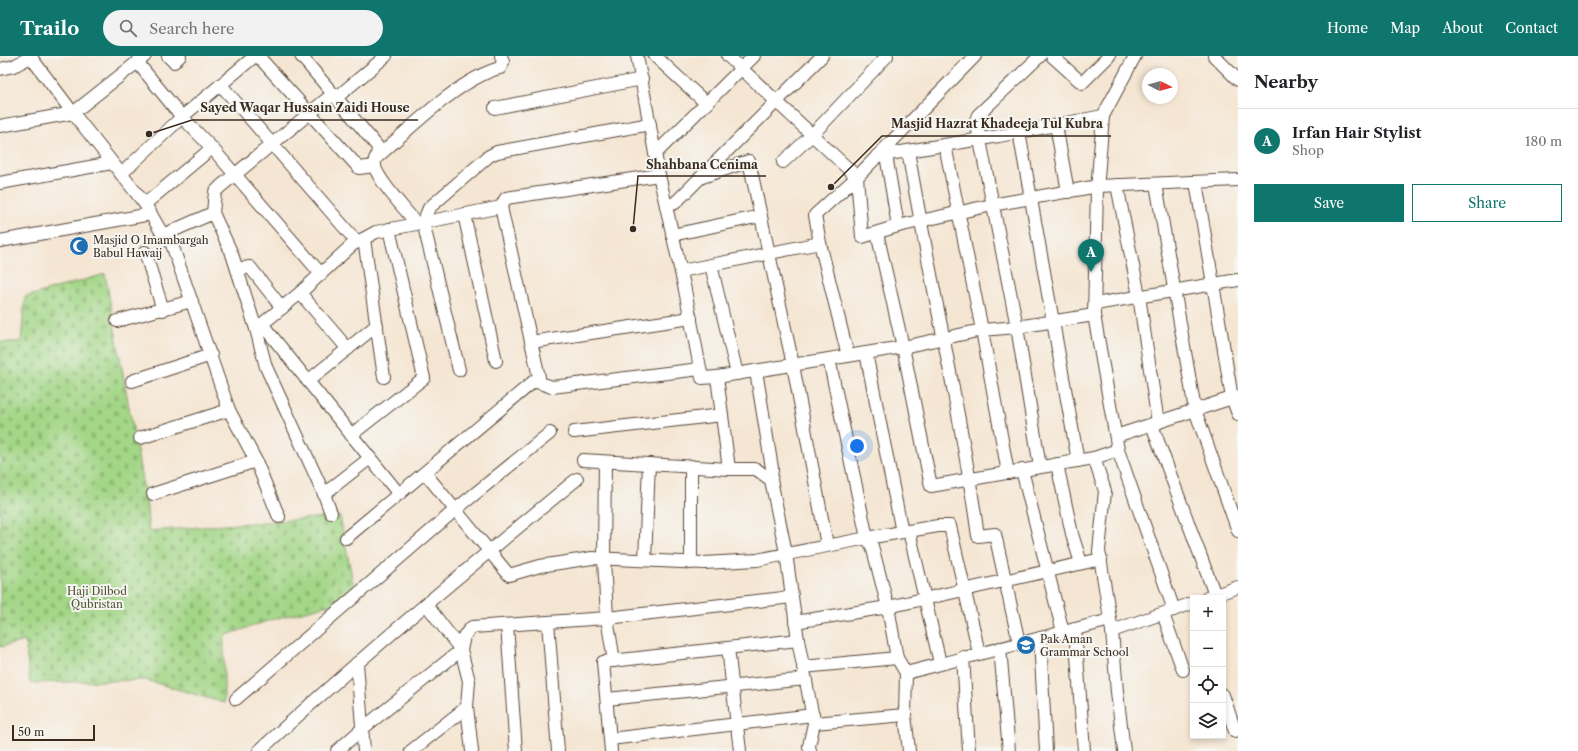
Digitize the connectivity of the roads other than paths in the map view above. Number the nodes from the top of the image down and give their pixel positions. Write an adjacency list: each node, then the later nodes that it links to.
1 (31, 56): 21 (street); 30 (street)
2 (168, 56): 3 (street)
3 (180, 56)
4 (257, 56): 25 (street); 31 (street)
5 (386, 56): 26 (street)
6 (501, 56): 48 (street)
7 (637, 56): 23 (street)
8 (655, 56): 28 (street)
9 (728, 56): 22 (street)
10 (754, 56): 22 (street)
11 (822, 56): 27 (street)
12 (887, 56): 38 (street)
13 (975, 56): 45 (street)
14 (1040, 56): 39 (street)
15 (1052, 56): 16 (street)
16 (1109, 56)
17 (1133, 56): 32 (street)
18 (1214, 56): 24 (street)
19 (305, 58): 26 (street)
20 (141, 59): 30 (street); 33 (street)
21 (0, 68)
22 (742, 69): 27 (street); 28 (street)
23 (642, 79): 29 (street); 34 (street)
24 (1238, 80)
25 (221, 85): 33 (street); 40 (street)
26 (334, 96): 31 (street); 48 (street)
27 (777, 102): 38 (street); 52 (street)
28 (707, 104): 44 (street)
29 (495, 108)
30 (73, 113): 36 (street); 47 (street)
31 (309, 113): 40 (street); 48 (street)
32 (1103, 116): 35 (street); 59 (street)
33 (182, 117): 42 (street); 49 (street)
34 (650, 124): 44 (street); 71 (street)
35 (1056, 125): 37 (street); 60 (street)
36 (0, 126)
37 (1019, 132): 39 (street); 61 (street)
38 (812, 135): 46 (street); 53 (street)
39 (980, 139): 41 (street); 62 (street)
40 (272, 143): 50 (street); 77 (street)
41 (946, 145): 43 (street); 67 (street)
42 (212, 148): 50 (street); 65 (street)
43 (908, 151): 45 (street); 70 (street)
44 (655, 154): 51 (street)
45 (882, 156): 53 (street); 72 (street)
46 (783, 162)
47 (112, 163): 49 (street); 56 (street)
48 (375, 163): 71 (street)
49 (121, 174): 65 (street)
50 (235, 174): 66 (street); 85 (street)
51 (659, 175): 63 (street); 64 (street)
52 (702, 177): 63 (street); 69 (street)
53 (857, 177): 74 (street); 79 (street)
54 (1238, 180): 55 (street)
55 (1196, 182): 57 (street); 87 (street)
56 (0, 183)
57 (1156, 184): 58 (street); 88 (street)
58 (1117, 185): 59 (street); 90 (street)
59 (1098, 186): 60 (street); 94 (street)
60 (1068, 192): 61 (street)
61 (1031, 199): 62 (street); 97 (street)
62 (992, 205): 67 (street); 100 (street)
63 (666, 206): 76 (street)
64 (501, 207): 68 (street); 103 (street)
65 (148, 209): 75 (street); 78 (street)
66 (213, 213): 75 (street); 83 (street)
67 (959, 213): 70 (street); 101 (street)
68 (464, 214): 71 (street); 110 (street)
69 (761, 216): 76 (street); 81 (street)
70 (920, 221): 72 (street); 102 (street)
71 (419, 223): 73 (street); 113 (street)
72 (898, 226): 74 (street)
73 (389, 229): 77 (street); 129 (street)
74 (877, 232): 104 (street)
75 (168, 233): 91 (street)
76 (672, 234): 84 (street)
77 (361, 240): 85 (street); 98 (street)
78 (0, 241)
79 (820, 243): 81 (street); 108 (street)
80 (145, 252): 93 (street)
81 (769, 253): 82 (street); 111 (street)
82 (711, 265): 84 (street); 115 (street)
83 (237, 269): 92 (street); 99 (street)
84 (681, 271): 95 (street)
85 (320, 274): 89 (street)
86 (1238, 280): 87 (street)
87 (1213, 284): 88 (street); 121 (street)
88 (1174, 291): 90 (street); 123 (street)
89 (300, 293): 92 (street); 105 (street)
90 (1139, 296): 94 (street); 126 (street)
91 (192, 301): 93 (street); 107 (street)
92 (282, 308): 99 (street)
93 (163, 310): 96 (street)
94 (1094, 310): 97 (street); 130 (street)
95 (690, 318): 103 (street); 112 (street)
96 (117, 321)
97 (1054, 321): 100 (street); 136 (street)
98 (377, 326): 105 (street); 116 (street)
99 (259, 327): 119 (street); 151 (street)
100 (1017, 327): 101 (street); 142 (street)
101 (982, 330): 102 (street); 146 (street)
102 (943, 339): 104 (street); 148 (street)
103 (531, 342): 120 (street)
104 (903, 347): 106 (street); 148 (street)
105 (348, 349): 119 (street)
106 (866, 353): 108 (street); 156 (street)
107 (211, 355): 118 (street); 122 (street)
108 (848, 356): 109 (street)
109 (829, 359): 111 (street); 159 (street)
110 (496, 361)
111 (794, 365): 114 (street); 160 (street)
112 (700, 369): 117 (street); 120 (street)
113 (459, 370)
114 (756, 371): 115 (street); 149 (street)
115 (737, 374): 117 (street)
116 (384, 376)
117 (717, 377): 125 (street)
118 (132, 381)
119 (308, 381): 129 (street)
120 (534, 381): 145 (street)
121 (1235, 397): 123 (street); 124 (street)
122 (229, 410): 131 (street); 137 (street)
123 (1196, 410): 126 (street); 157 (street)
124 (1238, 414)
125 (722, 415): 128 (street); 143 (street)
126 (1155, 424): 130 (street); 172 (street)
127 (550, 432): 153 (street)
128 (574, 432)
129 (351, 435): 133 (street)
130 (1116, 436): 132 (street)
131 (140, 438)
132 (1118, 450): 134 (street); 179 (street)
133 (370, 458): 151 (street); 152 (street)
134 (1094, 458): 136 (street); 164 (street)
135 (583, 460): 138 (street)
136 (1078, 460): 140 (street)
137 (256, 462): 150 (street); 155 (street)
138 (605, 462): 139 (street); 163 (street)
139 (648, 464): 141 (street); 165 (street)
140 (1058, 464): 142 (street); 167 (street)
141 (691, 466): 143 (street); 166 (street)
142 (1040, 467): 144 (street)
143 (730, 468): 149 (street)
144 (1022, 470): 146 (street); 168 (street)
145 (425, 473): 152 (street); 153 (street)
146 (1008, 473): 148 (street)
147 (577, 479): 161 (street)
148 (970, 479): 169 (street)
149 (771, 480): 162 (street)
150 (153, 494)
151 (324, 494): 154 (street)
152 (399, 494): 158 (street)
153 (455, 510): 161 (street); 202 (street)
154 (331, 513)
155 (279, 517)
156 (906, 531): 159 (street); 171 (street); 175 (street)
157 (1238, 531)
158 (346, 538)
159 (867, 538): 160 (street); 178 (street)
160 (827, 545): 162 (street)
161 (489, 551): 163 (street); 176 (street)
162 (786, 553): 166 (street); 174 (street)
163 (604, 559): 165 (street); 180 (street)
164 (1101, 559): 167 (street); 184 (street)
165 (645, 560): 166 (street)
166 (690, 563)
167 (1081, 563): 168 (street)
168 (1049, 571): 169 (street); 185 (street)
169 (1004, 581): 171 (street); 188 (street)
170 (1238, 588): 173 (street)
171 (964, 590): 175 (street); 192 (street)
172 (1210, 595)
173 (1217, 595)
174 (792, 597): 180 (street); 182 (street)
175 (925, 599): 178 (street); 197 (street)
176 (426, 604): 191 (street); 196 (street)
177 (1190, 606): 179 (street)
178 (888, 607): 182 (street); 194 (street)
179 (1168, 612): 184 (street); 198 (street)
180 (607, 618): 181 (street); 195 (street)
181 (548, 622): 183 (street); 218 (street)
182 (795, 622): 187 (street)
183 (507, 625): 191 (street); 217 (street)
184 (1111, 626): 185 (street); 226 (street)
185 (1069, 630): 186 (street); 225 (street)
186 (1040, 638): 188 (street); 224 (street)
187 (798, 640): 189 (street); 199 (street)
188 (1019, 643): 190 (street)
189 (728, 648): 195 (street); 201 (street)
190 (1000, 648): 192 (street); 223 (street)
191 (461, 650): 205 (street); 209 (street)
192 (979, 653): 193 (street)
193 (963, 657): 197 (street); 222 (street)
194 (896, 658): 199 (street); 200 (street)
195 (614, 661): 203 (street)
196 (357, 663): 209 (street); 212 (street)
197 (940, 663): 200 (street)
198 (1183, 670)
199 (804, 673): 201 (street); 207 (street)
200 (906, 673): 206 (street)
201 (732, 686): 203 (street); 208 (street)
202 (236, 699)
203 (607, 699): 211 (street)
204 (1226, 703): 210 (street)
205 (467, 707): 215 (street); 216 (street)
206 (905, 715): 207 (street); 221 (street)
207 (814, 719): 208 (street); 220 (street)
208 (736, 724): 211 (street); 219 (street)
209 (362, 730): 213 (street); 214 (street)
210 (1235, 731)
211 (610, 745)
212 (259, 751)
213 (338, 751)
214 (364, 751)
215 (411, 751)
216 (472, 751)
217 (516, 751)
218 (558, 751)
219 (740, 751)
220 (810, 751)
221 (909, 751)
222 (969, 751)
223 (1009, 751)
224 (1046, 751)
225 (1084, 751)
226 (1124, 751)

